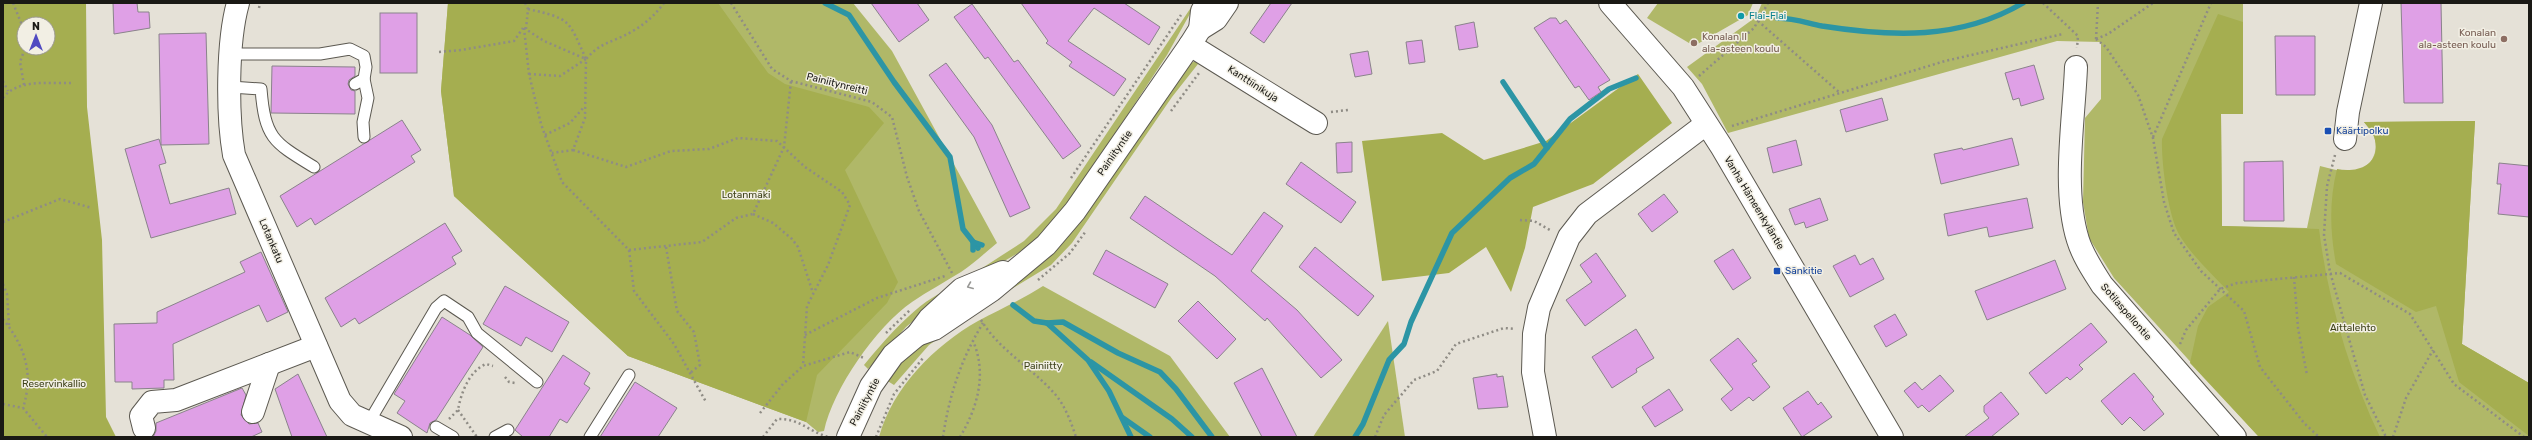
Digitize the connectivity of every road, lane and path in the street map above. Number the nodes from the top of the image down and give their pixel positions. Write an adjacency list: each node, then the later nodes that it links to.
1 (13, 3): 17 (path)
2 (238, 3): 25 (street, Lotankatu)
3 (525, 3): 15 (path)
4 (664, 3): 27 (path)
5 (731, 3): 32 (path, Painiitynreitti)
6 (1207, 3): 22 (street, Painiityntie)
7 (1227, 3): 22 (street, Painiityntie)
8 (1610, 3): 41 (street, Vanha Hämeenkyläntie)
9 (1768, 3): 18 (path)
10 (2043, 3): 21 (path)
11 (2098, 3): 23 (path)
12 (2153, 3): 23 (path)
13 (2211, 3): 45 (path)
14 (2372, 3): 46 (street)
15 (528, 9): 19 (path); 27 (path)
16 (1184, 10): 51 (path)
17 (18, 16)
18 (1758, 21): 30 (path); 37 (path)
19 (525, 28): 24 (path); 27 (path); 29 (path)
20 (2063, 34): 37 (path)
21 (2078, 36)
22 (1195, 37): 40 (street, Kanttiinikuja); 101 (street, Painiityntie)
23 (2096, 39): 45 (path)
24 (439, 52)
25 (231, 54): 35 (street, Lotankatu); 44 (lane)
26 (22, 56): 34 (path)
27 (586, 59): 29 (path); 39 (path)
28 (2076, 67): 108 (street, Sotilaspellontie)
29 (529, 74): 43 (path)
30 (1698, 77)
31 (3, 81): 36 (path)
32 (791, 81): 47 (path); 69 (path, Painiitynreitti)
33 (72, 83): 34 (path)
34 (24, 85): 36 (path)
35 (231, 87): 50 (lane); 71 (street, Lotankatu)
36 (8, 91): 38 (path)
37 (1840, 93): 42 (path)
38 (3, 98)
39 (585, 106): 43 (path); 48 (path)
40 (1316, 123)
41 (1706, 124): 56 (street); 107 (street, Vanha Hämeenkyläntie)
42 (1729, 127)
43 (545, 135): 49 (path)
44 (364, 137)
45 (2153, 138): 62 (path)
46 (2345, 139): 59 (path)
47 (784, 147): 48 (path); 53 (path); 63 (path)
48 (573, 150): 49 (path)
49 (552, 153): 58 (path)
50 (314, 167)
51 (1066, 185)
52 (92, 208): 55 (path)
53 (753, 214): 57 (path); 63 (path)
54 (1520, 220): 56 (path)
55 (3, 222)
56 (1567, 241): 68 (street)
57 (666, 247): 58 (path); 79 (path)
58 (629, 250): 79 (path)
59 (2330, 272): 60 (path); 73 (path); 110 (path)
60 (2294, 277): 62 (path); 81 (path)
61 (3, 284): 67 (path)
62 (2220, 289): 72 (path); 109 (path)
63 (813, 293): 69 (path)
64 (979, 317): 66 (path)
65 (3, 319): 67 (path)
66 (983, 323): 70 (path); 104 (path)
67 (9, 326): 85 (path)
68 (1535, 331): 105 (path); 106 (street)
69 (804, 336): 76 (path)
70 (972, 340): 102 (path); 103 (path)
71 (316, 346): 75 (street); 89 (street, Lotankatu)
72 (2179, 347)
73 (2433, 350): 111 (path); 112 (path)
74 (864, 358): 76 (path)
75 (269, 364): 87 (street); 90 (street)
76 (803, 366): 88 (path)
77 (498, 369): 86 (path)
78 (502, 372): 82 (path)
79 (690, 374): 83 (path)
80 (629, 375): 98 (lane)
81 (2307, 375)
82 (534, 380): 89 (lane)
83 (706, 402)
84 (3, 404): 85 (path)
85 (23, 408): 93 (path)
86 (458, 410): 91 (path); 96 (path)
87 (253, 412)
88 (760, 413)
89 (370, 422): 94 (street, Lotankatu)
90 (144, 428)
91 (440, 428): 95 (lane)
92 (508, 430): 97 (lane)
93 (46, 437)
94 (401, 437)
95 (454, 437)
96 (477, 437)
97 (495, 437)
98 (590, 437)
99 (763, 437): 100 (path)
100 (828, 437)
101 (848, 437)
102 (943, 437)
103 (960, 437)
104 (1076, 437)
105 (1375, 437)
106 (1544, 437)
107 (1892, 437)
108 (2235, 437)
109 (2319, 437)
110 (2386, 437)
111 (2393, 437)
112 (2524, 437)

